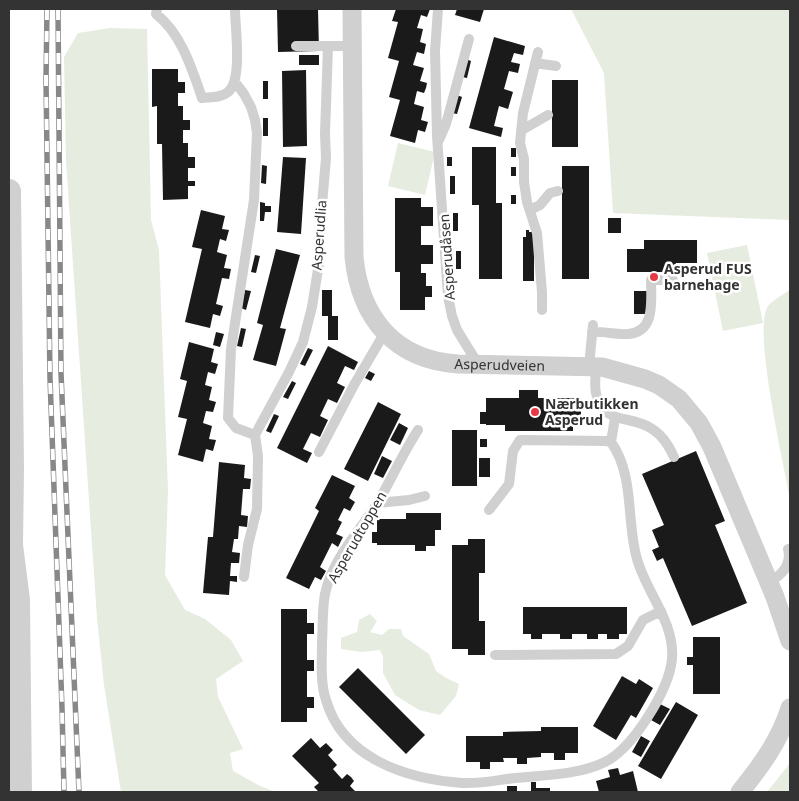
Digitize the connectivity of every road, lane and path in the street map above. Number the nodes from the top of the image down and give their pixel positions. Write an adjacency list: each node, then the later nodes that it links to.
1 (157, 9): 12 (lane)
2 (235, 9): 12 (lane)
3 (352, 9): 8 (street, Asperudveien)
4 (438, 9): 15 (lane, Asperudåsen)
5 (469, 39): 15 (lane, Asperudåsen)
6 (296, 46): 7 (lane)
7 (328, 46): 8 (lane); 26 (lane, Asperudlia)
8 (352, 46): 21 (street, Asperudveien)
9 (538, 52): 10 (lane)
10 (535, 63): 11 (lane); 14 (lane)
11 (556, 66)
12 (235, 82): 26 (lane)
13 (548, 115): 14 (lane)
14 (522, 130): 18 (lane)
15 (437, 144): 22 (lane, Asperudåsen)
16 (9, 191): 34 (street)
17 (558, 191): 18 (lane)
18 (530, 210): 20 (lane)
19 (673, 280): 23 (lane)
20 (542, 310)
21 (385, 332): 22 (street, Asperudveien); 28 (lane)
22 (478, 364): 23 (street, Asperudveien)
23 (593, 366): 24 (lane); 36 (street, Asperudveien)
24 (615, 418): 27 (lane); 29 (lane)
25 (418, 430): 31 (lane, Asperudtoppen)
26 (255, 435): 35 (lane)
27 (611, 442): 32 (lane); 37 (lane, Asperudtoppen)
28 (319, 452)
29 (674, 457)
30 (425, 496): 31 (lane)
31 (377, 503): 37 (lane, Asperudtoppen)
32 (488, 510)
33 (788, 549): 36 (lane)
34 (10, 552): 41 (street)
35 (244, 577)
36 (769, 582): 38 (street, Asperudveien)
37 (660, 610): 39 (lane)
38 (790, 641)
39 (495, 655)
40 (790, 708): 43 (street)
41 (14, 746): 42 (street)
42 (20, 792)
43 (740, 792)

